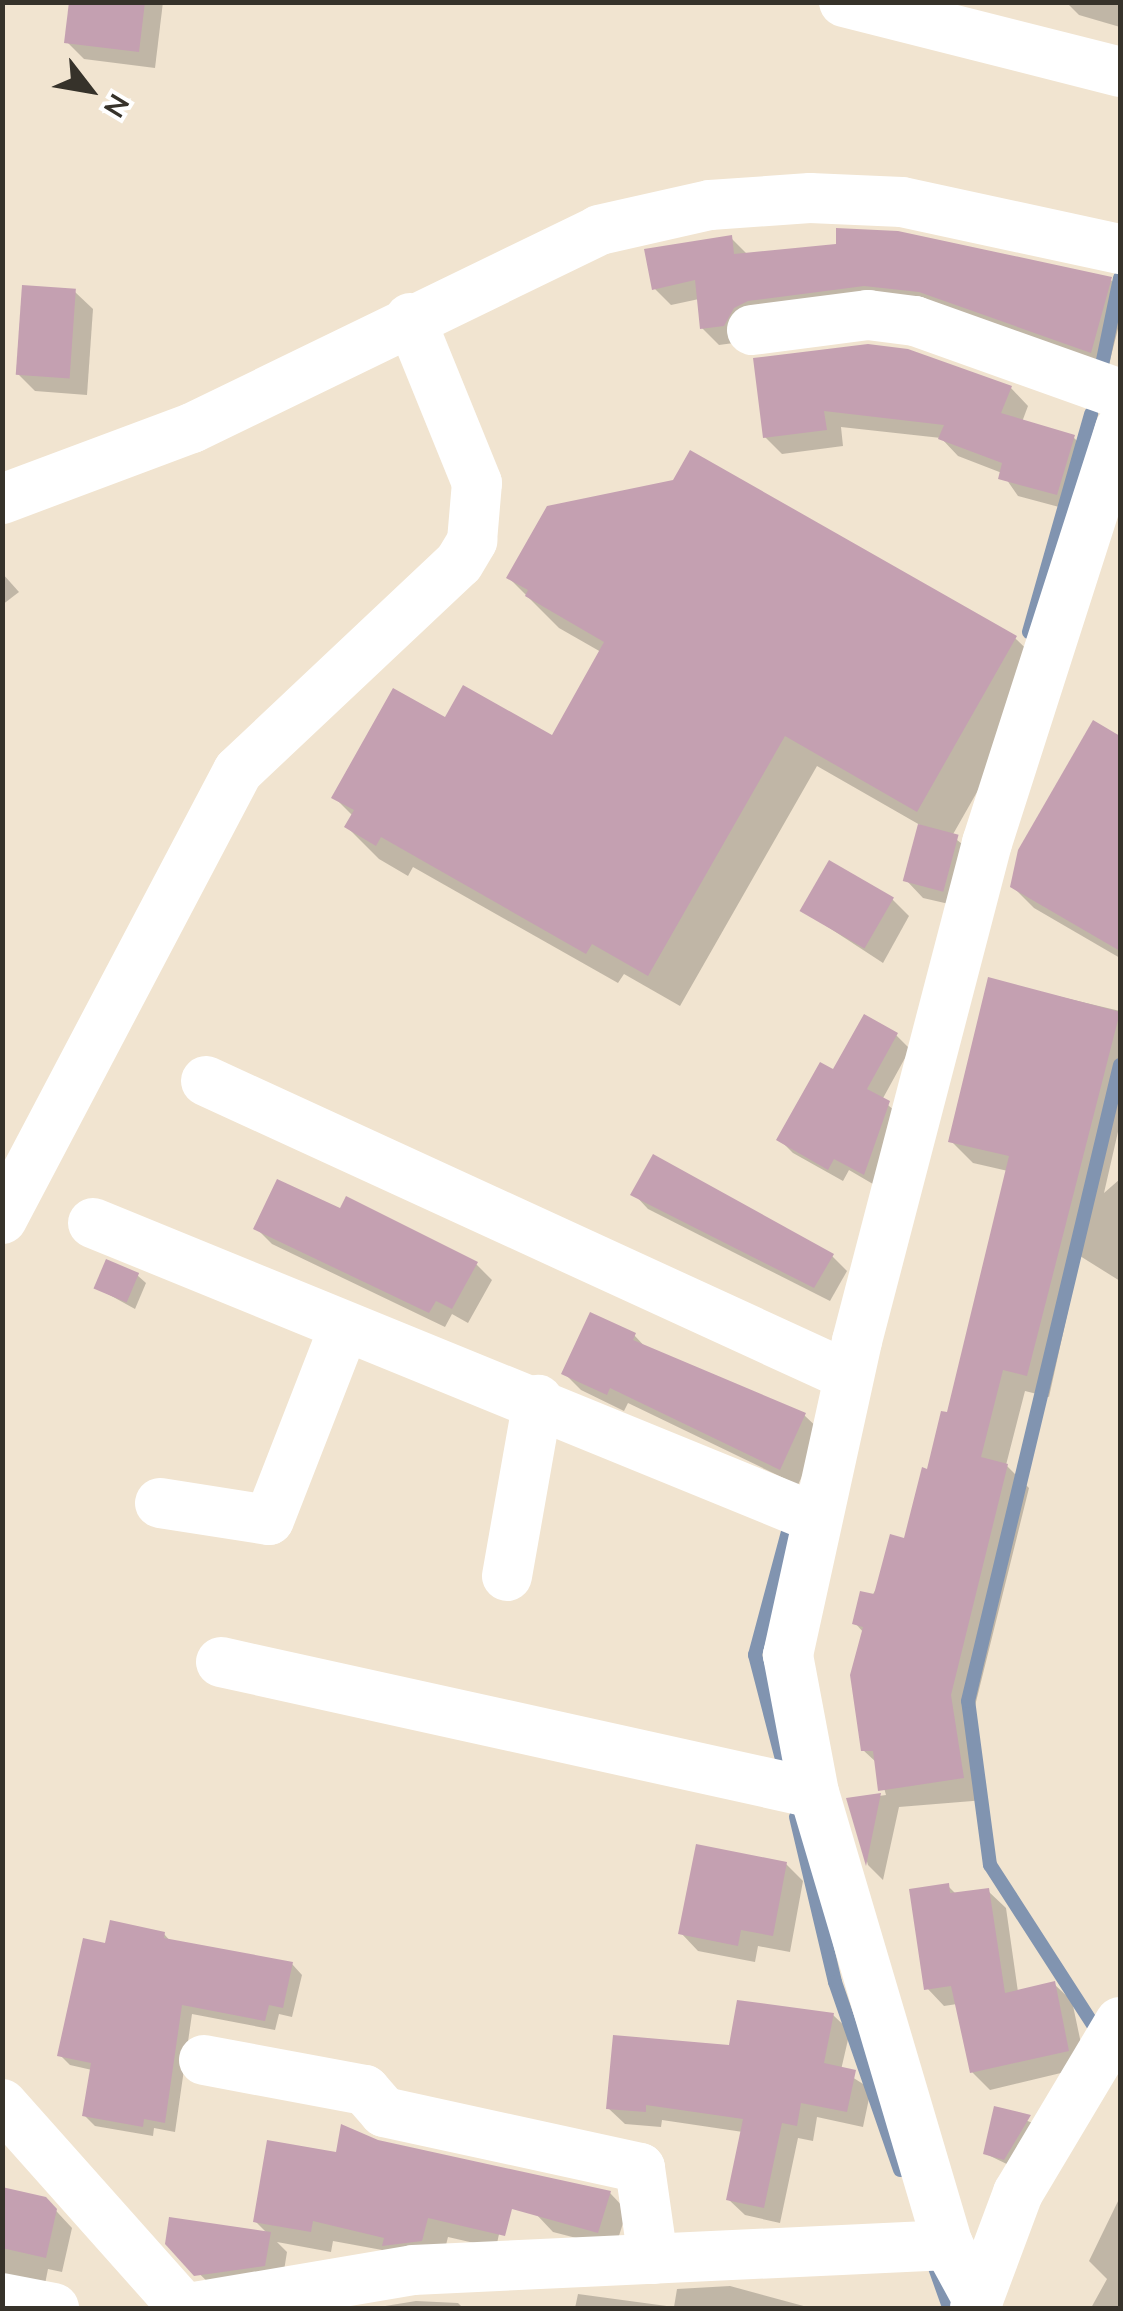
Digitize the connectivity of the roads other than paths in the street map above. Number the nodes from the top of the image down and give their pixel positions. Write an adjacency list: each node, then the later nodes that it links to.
1 (844, 2): 2 (street)
2 (903, 10): 3 (street)
3 (1120, 72)
4 (1120, 248): 5 (street)
5 (410, 318): 9 (street); 11 (street)
6 (752, 330): 7 (street)
7 (1120, 394)
8 (1120, 428): 14 (street)
9 (2, 499)
10 (206, 1082): 14 (street)
11 (2, 1219)
12 (94, 1223): 13 (street)
13 (343, 1330): 15 (street); 16 (street)
14 (837, 1371): 17 (street)
15 (538, 1400): 17 (street); 18 (street)
16 (160, 1504)
17 (802, 1511): 20 (street)
18 (507, 1576)
19 (222, 1662): 20 (street)
20 (798, 1790): 24 (street)
21 (1113, 2035): 27 (street)
22 (204, 2060): 25 (street)
23 (2, 2104): 29 (street)
24 (935, 2247): 25 (street); 27 (street)
25 (653, 2259): 29 (street)
26 (2, 2298): 28 (street)
27 (977, 2304)
28 (54, 2308)
29 (187, 2308)

